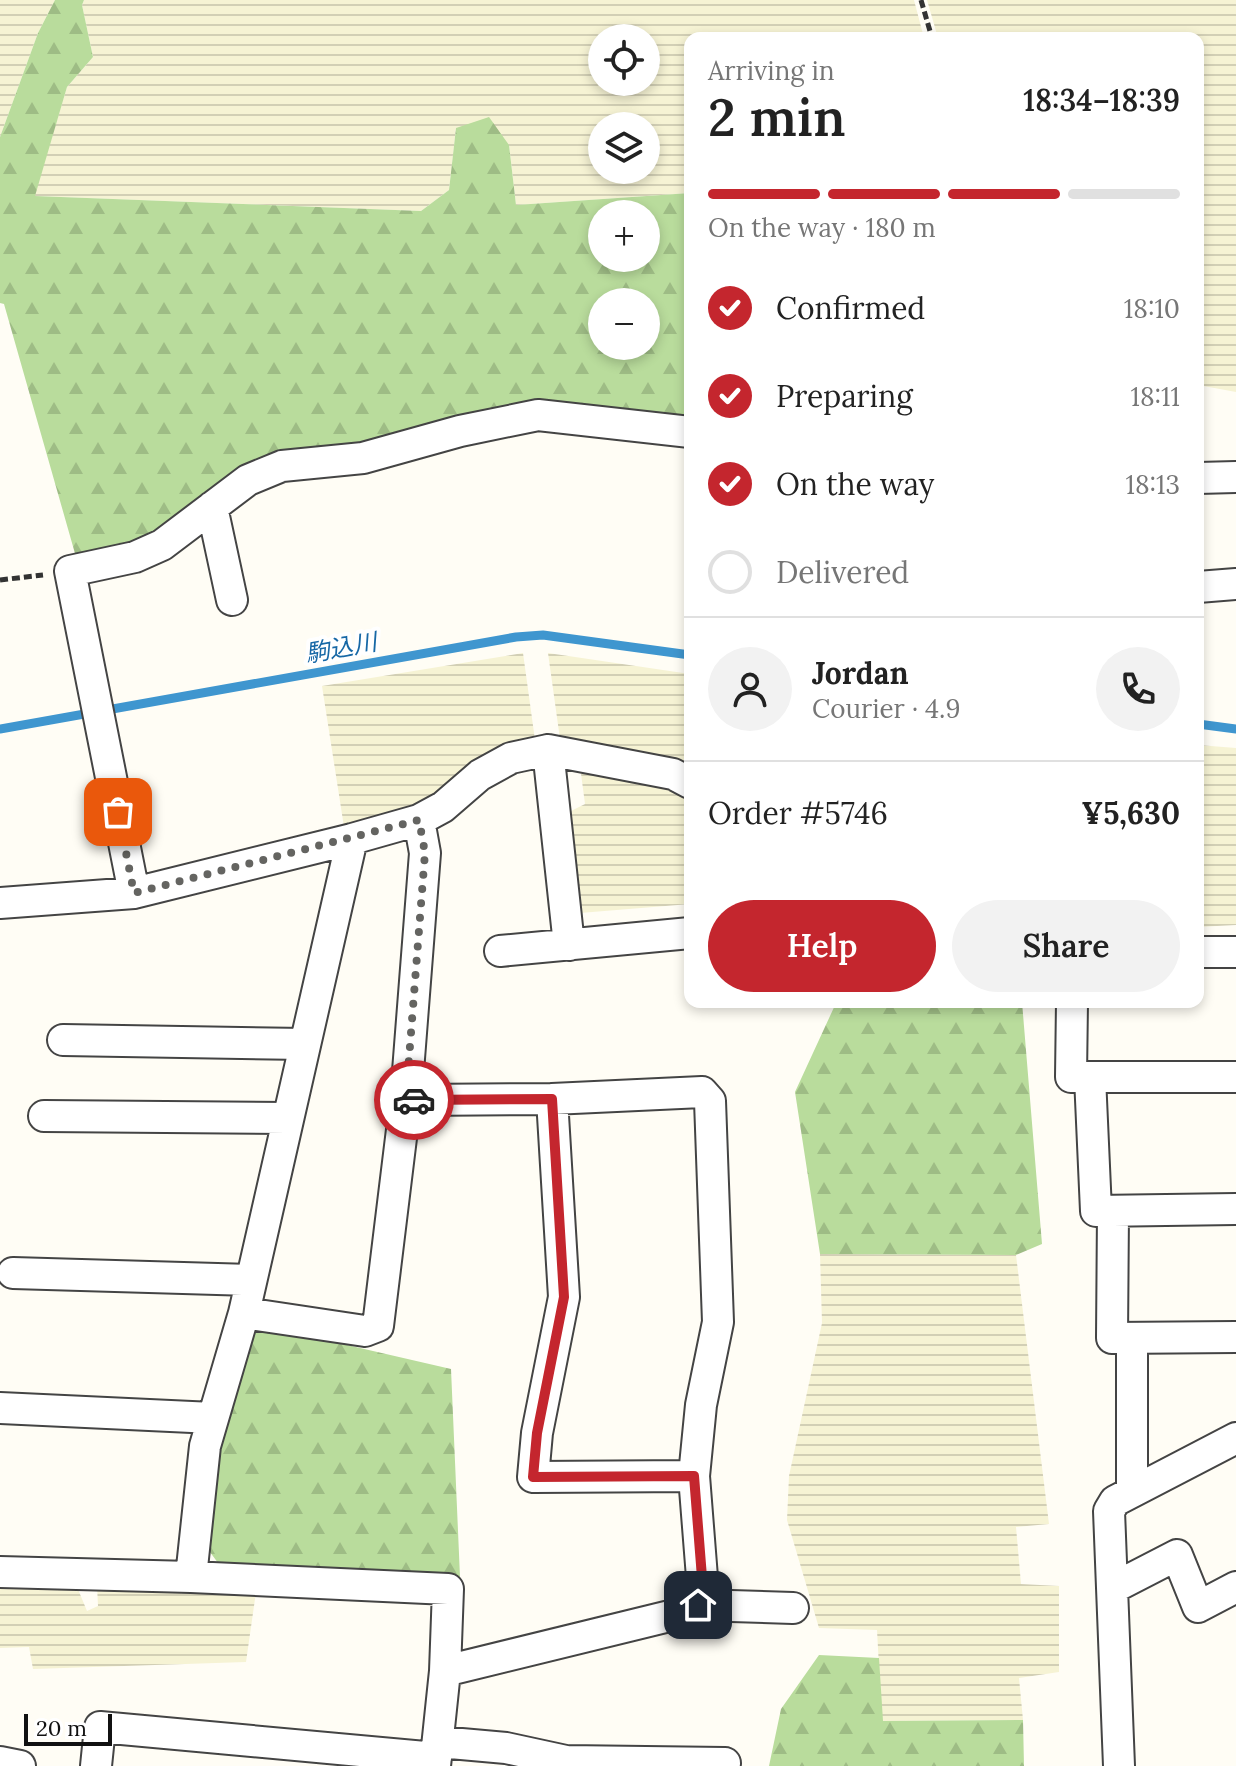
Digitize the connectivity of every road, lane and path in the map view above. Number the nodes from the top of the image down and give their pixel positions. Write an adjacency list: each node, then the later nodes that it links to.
1 (921, 0): 2 (path)
2 (930, 32)
3 (684, 431): 6 (street)
4 (1236, 477): 5 (street)
5 (1204, 478)
6 (212, 507): 7 (street); 11 (street)
7 (70, 571): 8 (path); 16 (street)
8 (0, 580)
9 (1236, 584): 10 (street)
10 (1204, 587)
11 (232, 600)
12 (548, 750): 13 (street); 14 (street); 19 (street)
13 (684, 780)
14 (419, 820): 15 (street); 28 (street)
15 (352, 839): 16 (street); 25 (street)
16 (134, 893): 17 (street)
17 (0, 903)
18 (684, 934): 19 (street)
19 (569, 945): 20 (street)
20 (500, 951)
21 (1204, 952): 22 (street)
22 (1236, 952)
23 (1072, 1008): 26 (street)
24 (63, 1040): 25 (street)
25 (305, 1044): 31 (street)
26 (1090, 1077): 27 (street); 33 (street)
27 (1236, 1077)
28 (406, 1097): 29 (street); 36 (street)
29 (552, 1099): 42 (street); 42 (street)
30 (44, 1116): 31 (street)
31 (287, 1118): 35 (street)
32 (1236, 1209): 33 (street)
33 (1113, 1212): 38 (street)
34 (13, 1273): 35 (street)
35 (251, 1280): 36 (street)
36 (244, 1313): 40 (street)
37 (1236, 1337): 38 (street)
38 (1132, 1338): 43 (street)
39 (0, 1408): 40 (street)
40 (213, 1418): 45 (street)
41 (1236, 1438): 43 (street)
42 (694, 1476): 48 (street)
43 (1132, 1492): 47 (street)
44 (0, 1572): 45 (street)
45 (191, 1577): 50 (street)
46 (1236, 1587): 47 (street)
47 (1113, 1588): 56 (street)
48 (698, 1605): 49 (street); 50 (street)
49 (793, 1608)
50 (445, 1671): 51 (street)
51 (437, 1755): 53 (street); 55 (street)
52 (0, 1762): 54 (street)
53 (725, 1763)
54 (20, 1766)
55 (96, 1766)
56 (1119, 1766)

